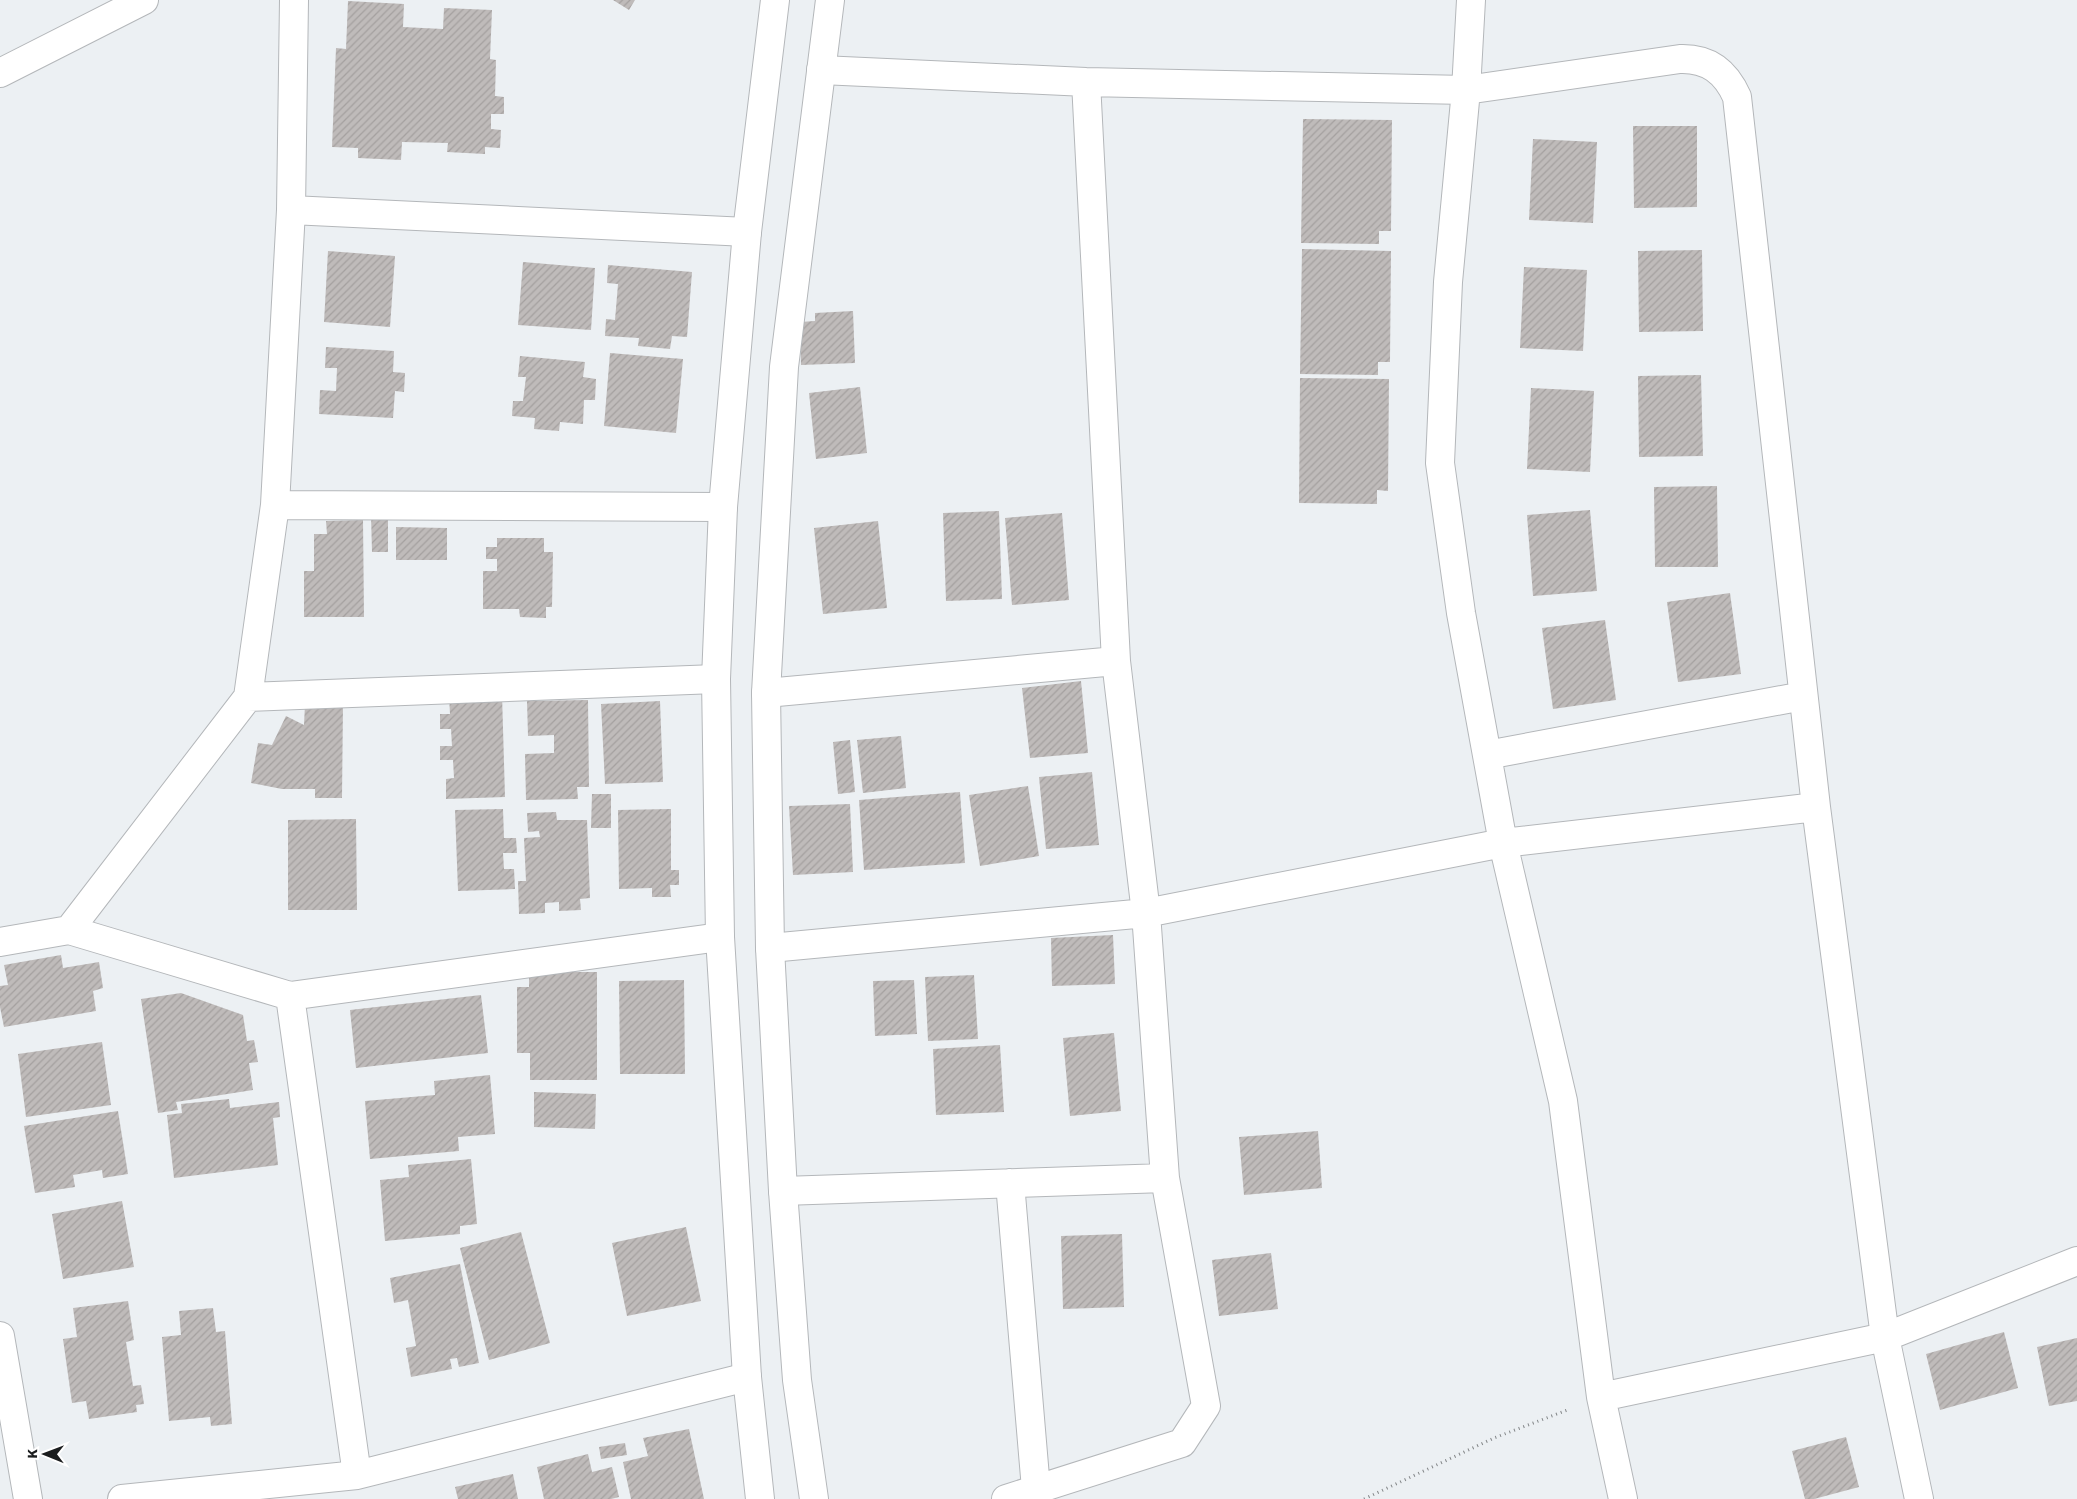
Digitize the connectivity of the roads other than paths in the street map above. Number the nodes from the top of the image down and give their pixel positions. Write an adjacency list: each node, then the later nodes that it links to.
1 (144, 0): 7 (street)
2 (294, 0): 10 (street)
3 (775, 0): 11 (street)
4 (830, 0): 6 (street)
5 (1471, 0): 9 (street)
6 (821, 70): 8 (street); 16 (street)
7 (0, 73)
8 (1086, 82): 9 (street); 14 (street)
9 (1466, 90): 17 (street); 19 (street)
10 (291, 210): 11 (street); 12 (street)
11 (746, 232): 13 (street)
12 (275, 505): 13 (street); 18 (street)
13 (723, 507): 15 (street)
14 (1116, 661): 16 (street); 22 (street)
15 (716, 679): 18 (street); 24 (street)
16 (766, 693): 26 (street)
17 (1803, 696): 19 (street); 20 (street)
18 (248, 697): 23 (street)
19 (1487, 755): 21 (street)
20 (1816, 807): 21 (street); 33 (street)
21 (1503, 843): 22 (street); 35 (street)
22 (1146, 913): 26 (street); 28 (street)
23 (68, 930): 25 (street); 27 (street)
24 (720, 937): 27 (street); 34 (street)
25 (0, 942)
26 (770, 948): 30 (street)
27 (290, 996): 36 (street)
28 (1165, 1178): 29 (street); 37 (street)
29 (1010, 1183): 30 (street); 37 (street)
30 (783, 1191): 41 (street)
31 (2077, 1261): 33 (street)
32 (0, 1336): 38 (street)
33 (1885, 1337): 35 (street); 44 (street)
34 (747, 1377): 36 (street); 40 (street)
35 (1601, 1397): 43 (street)
36 (357, 1475): 39 (street)
37 (1036, 1489): 42 (street)
38 (28, 1499)
39 (122, 1499)
40 (760, 1499)
41 (814, 1499)
42 (1006, 1499)
43 (1623, 1499)
44 (1919, 1499)

